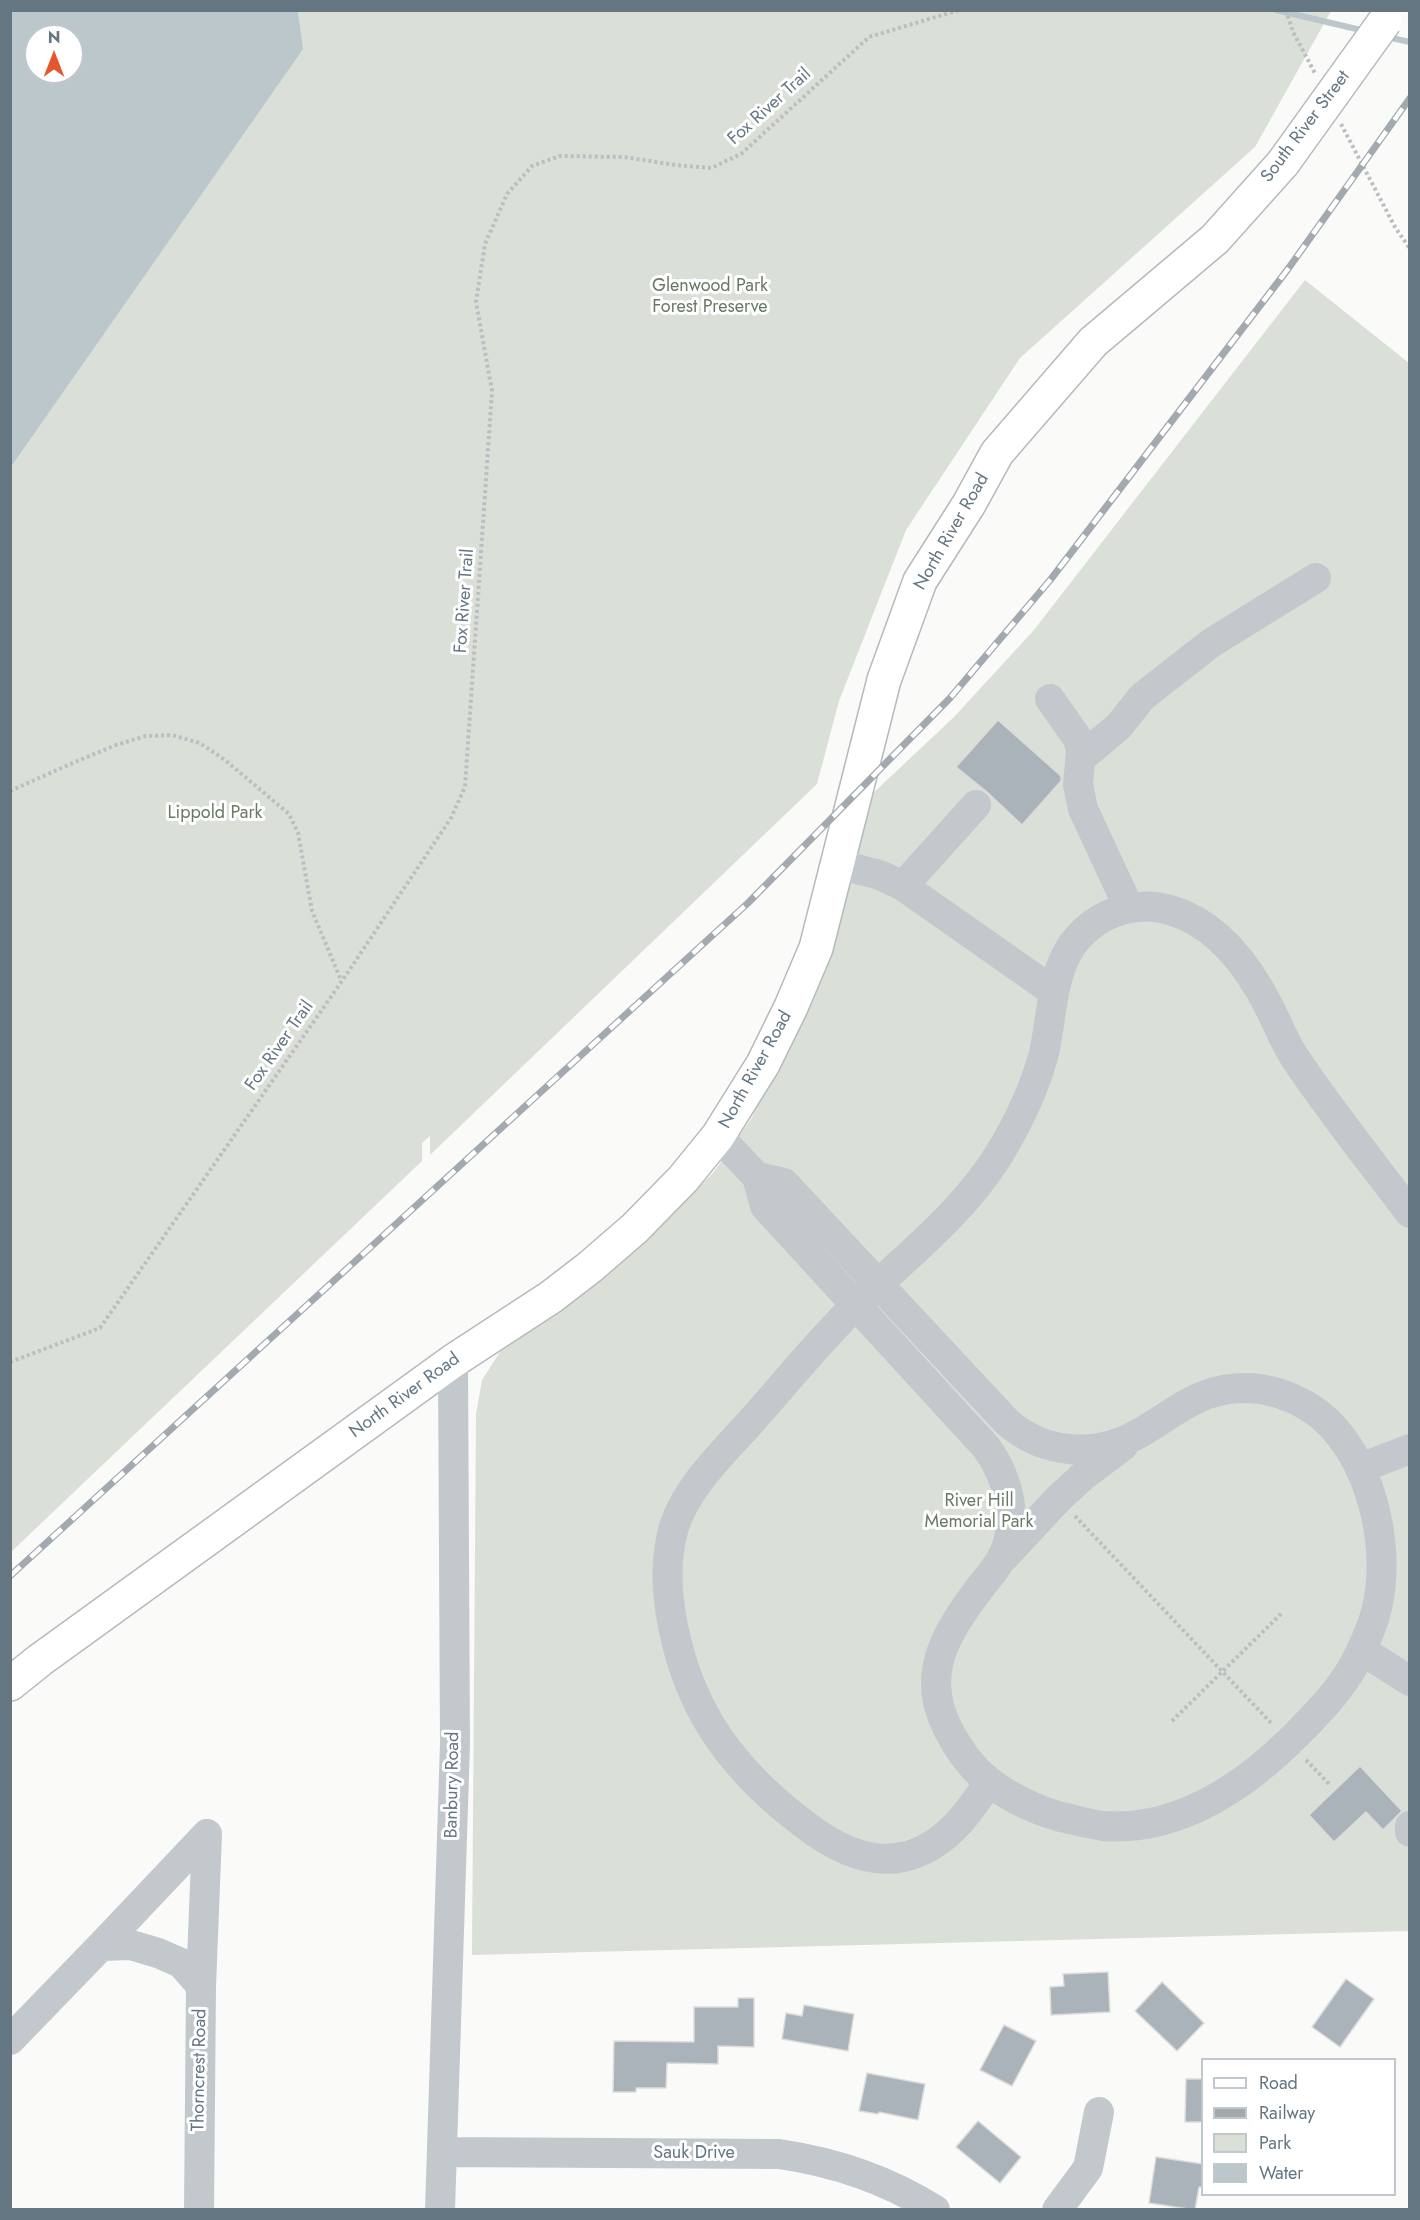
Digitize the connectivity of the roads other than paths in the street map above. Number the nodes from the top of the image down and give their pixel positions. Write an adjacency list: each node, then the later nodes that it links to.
1 (1388, 16): 2 (main road, South River Street, bridge)
2 (1215, 238): 7 (main road, North River Road)
3 (1316, 578): 5 (street)
4 (1050, 699): 5 (street)
5 (1081, 758): 9 (street)
6 (976, 805): 8 (street)
7 (837, 864): 8 (street); 11 (main road, North River Road)
8 (903, 886): 10 (street)
9 (1129, 908): 10 (street); 13 (street)
10 (1054, 992): 14 (street)
11 (718, 1136): 12 (street); 16 (main road, North River Road)
12 (757, 1177): 14 (street); 15 (street)
13 (1410, 1213)
14 (879, 1285): 15 (street); 18 (street)
15 (856, 1305): 21 (street); 26 (street)
16 (453, 1361): 25 (main road, North River Road); 33 (street, Banbury Road)
17 (1137, 1435): 18 (street); 20 (street); 22 (street)
18 (1032, 1440): 21 (street)
19 (1410, 1449): 20 (street)
20 (1361, 1468): 23 (street)
21 (1003, 1474): 22 (street)
22 (1000, 1561): 26 (street)
23 (1361, 1650): 24 (street); 26 (street)
24 (1410, 1681)
25 (10, 1684)
26 (989, 1782)
27 (1410, 1826): 28 (street)
28 (1410, 1832)
29 (101, 1946): 30 (street, Thorncrest Road); 30 (street); 31 (street)
30 (201, 1986): 34 (street, Thorncrest Road)
31 (10, 2040)
32 (1099, 2112): 37 (street)
33 (442, 2152): 35 (street, Banbury Road); 36 (street, Sauk Drive)
34 (199, 2210)
35 (440, 2210)
36 (934, 2210)
37 (1057, 2210)

